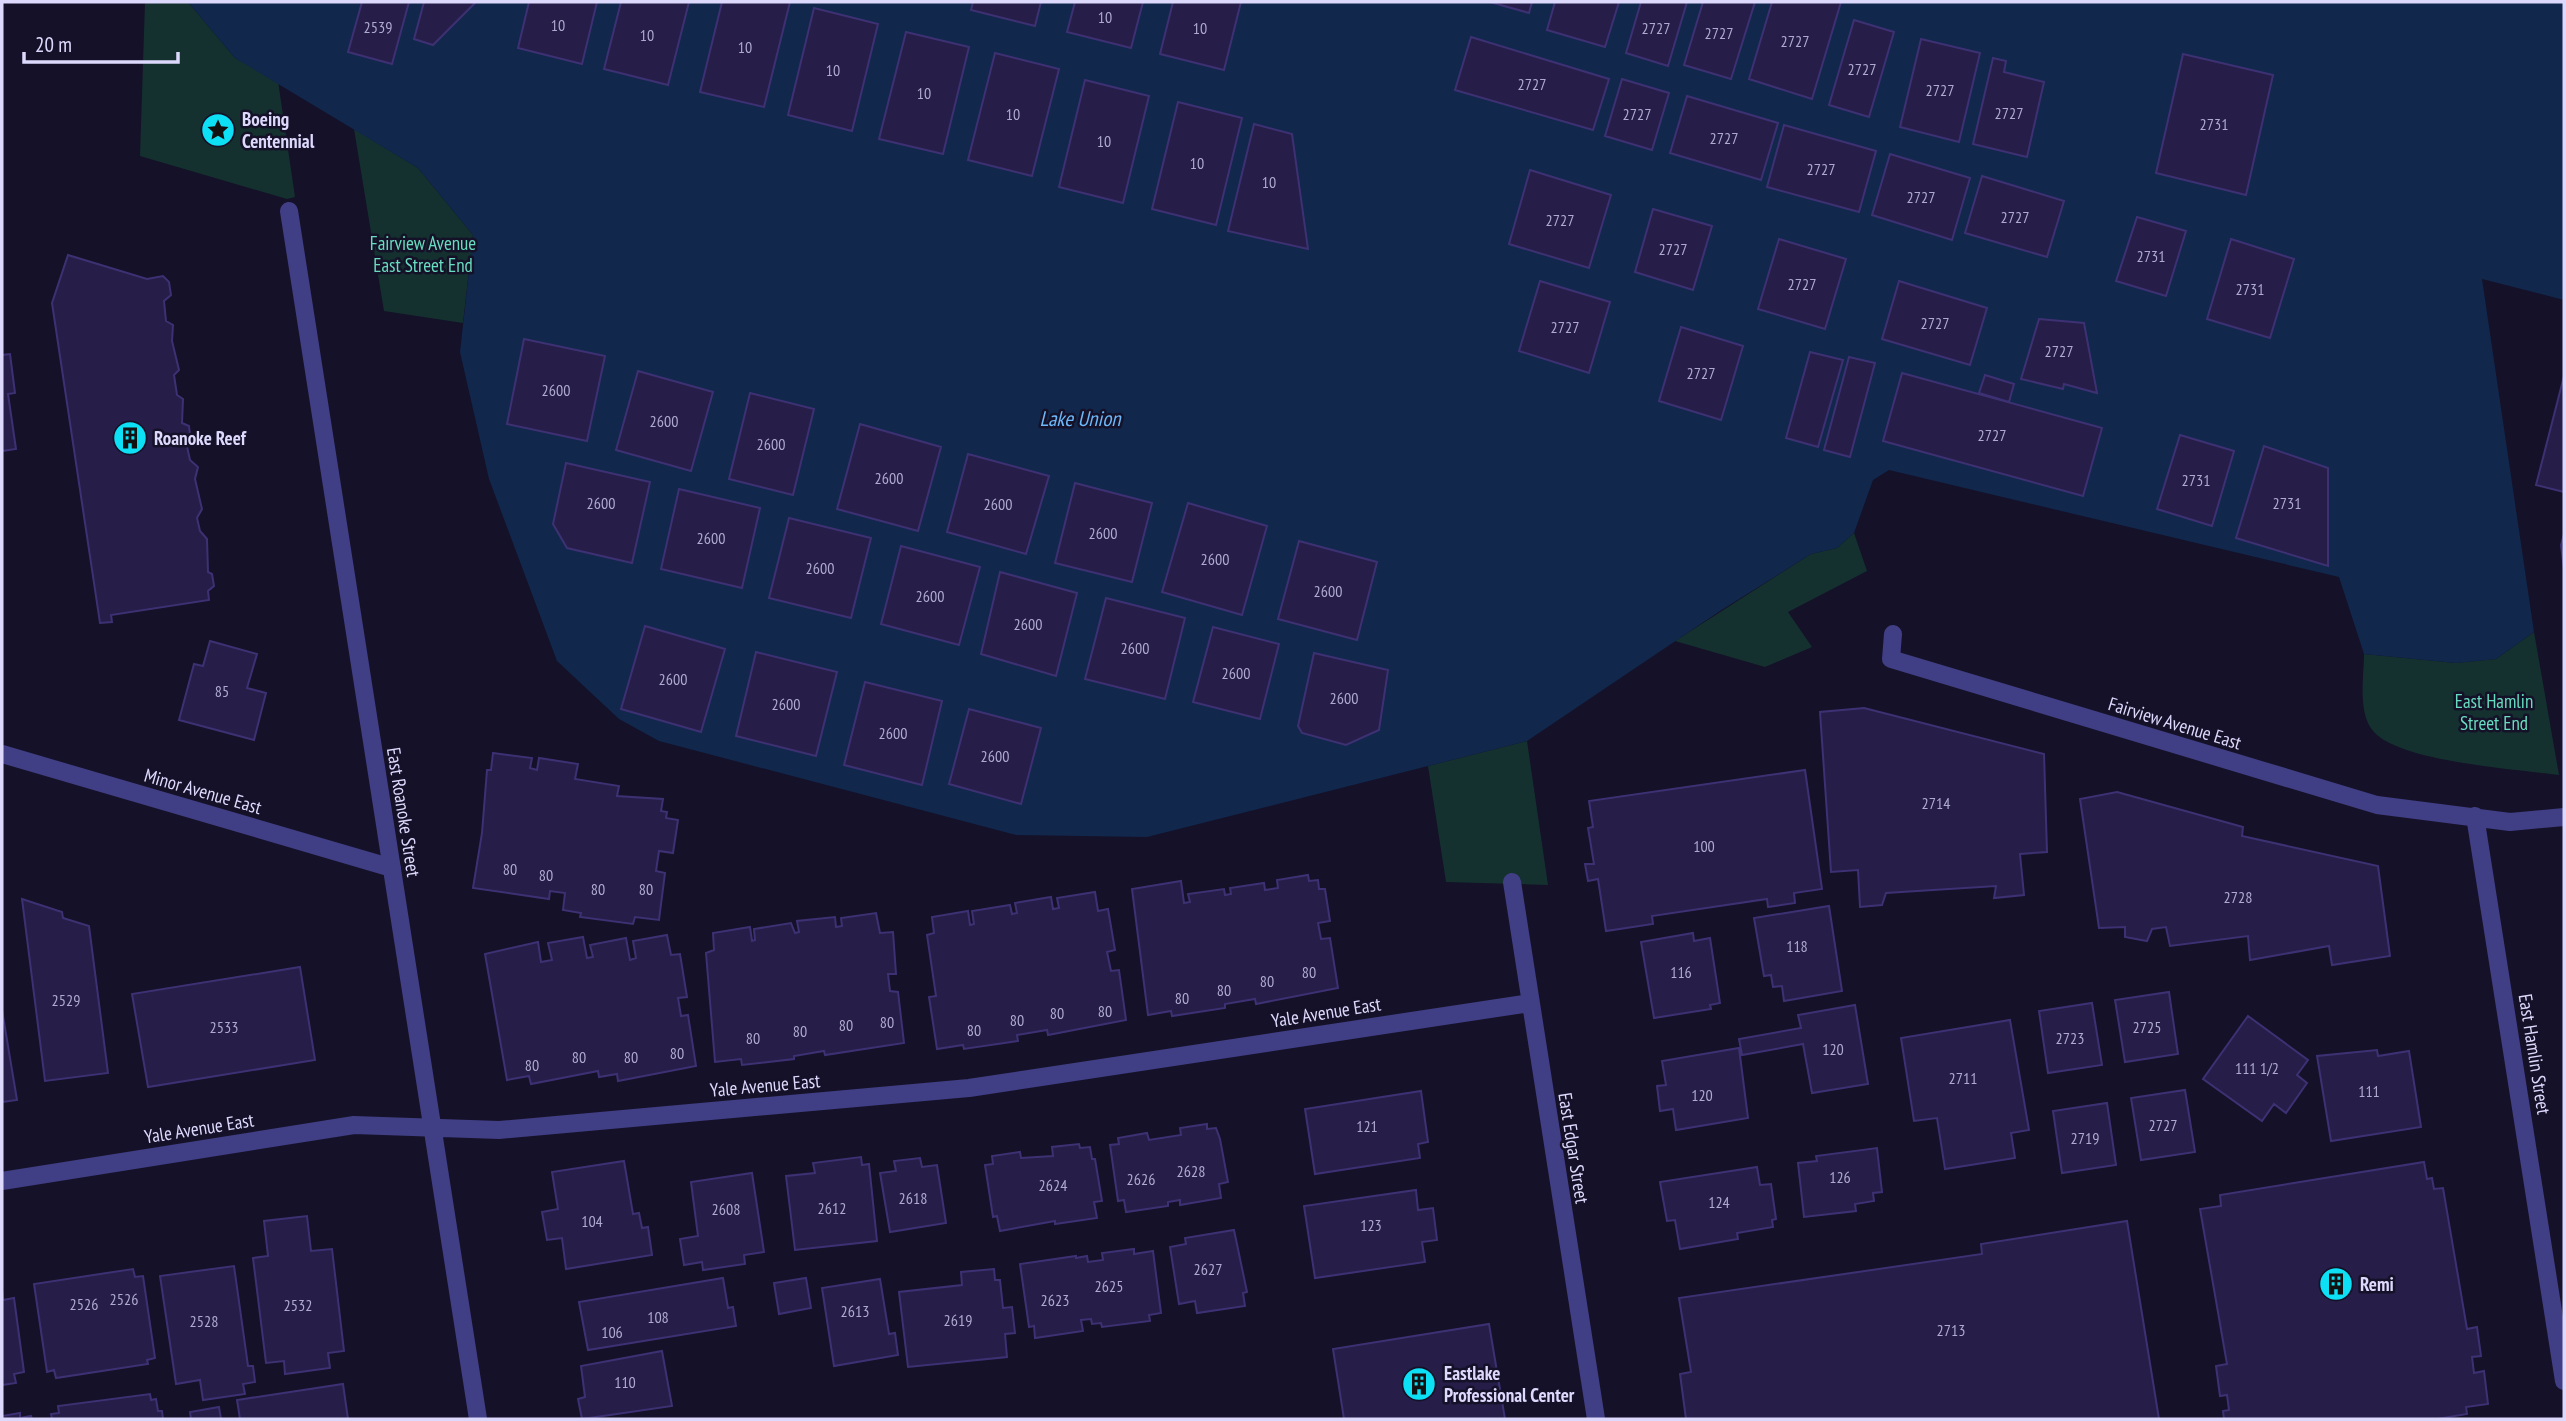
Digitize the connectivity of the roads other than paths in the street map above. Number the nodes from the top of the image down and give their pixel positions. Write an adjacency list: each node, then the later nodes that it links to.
1 (289, 211): 6 (street, East Roanoke Street)
2 (1893, 634): 4 (street, Fairview Avenue East)
3 (2, 754): 6 (street, Minor Avenue East)
4 (2475, 816): 5 (street); 11 (street, East Hamlin Street)
5 (2564, 817)
6 (392, 868): 9 (street, East Roanoke Street)
7 (1512, 882): 8 (street, East Edgar Street)
8 (1530, 1003): 9 (street, Yale Avenue East); 13 (street, East Edgar Street)
9 (432, 1129): 10 (street, Yale Avenue East); 12 (street, East Roanoke Street)
10 (2, 1181)
11 (2564, 1381)
12 (478, 1419)
13 (1595, 1419)

